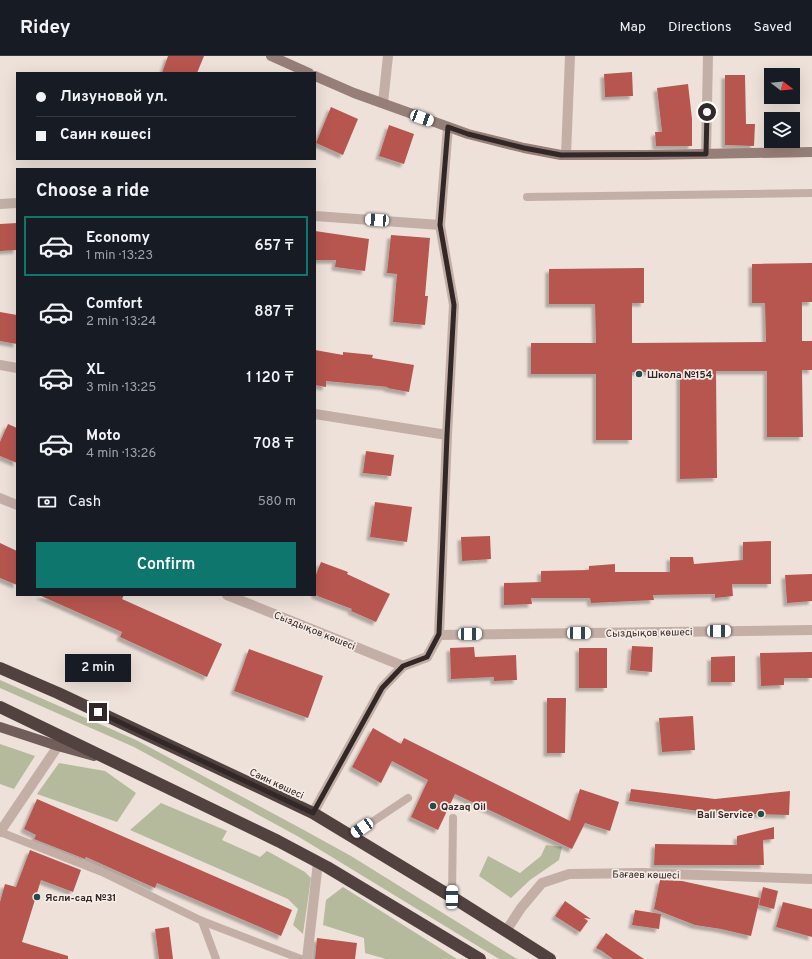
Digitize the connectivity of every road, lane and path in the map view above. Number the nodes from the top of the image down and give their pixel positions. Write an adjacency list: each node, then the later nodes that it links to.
1 (271, 56): 5 (street)
2 (388, 56): 7 (street)
3 (570, 56): 11 (street)
4 (708, 56): 10 (street)
5 (307, 72)
6 (316, 76): 7 (street)
7 (383, 103): 8 (street)
8 (448, 127): 11 (street); 17 (street)
9 (812, 152): 10 (street)
10 (706, 154): 11 (street)
11 (566, 155)
12 (812, 193): 13 (lane)
13 (527, 197)
14 (16, 203): 15 (street)
15 (0, 204)
16 (316, 216): 17 (street)
17 (440, 225): 21 (street)
18 (0, 365): 19 (street)
19 (16, 368)
20 (316, 414): 21 (street)
21 (447, 435): 26 (street)
22 (0, 498): 23 (street)
23 (16, 505)
24 (229, 596): 27 (street, Сыздықов көшесі)
25 (812, 630): 26 (street, Сыздықов көшесі)
26 (439, 634): 27 (street)
27 (403, 666): 34 (street)
28 (0, 668): 34 (highway, Саин көшесі)
29 (0, 707): 32 (highway)
30 (0, 727): 31 (main road)
31 (58, 746): 32 (main road); 36 (street)
32 (110, 761): 38 (highway)
33 (408, 798): 37 (lane)
34 (313, 813): 37 (highway, Саин көшесі)
35 (453, 818): 40 (lane)
36 (0, 832): 41 (lane)
37 (351, 836): 40 (highway, Саин көшесі)
38 (318, 862): 45 (street); 46 (highway)
39 (812, 878): 42 (street, Бағаев көшесі)
40 (452, 897): 42 (highway, Саин көшесі)
41 (202, 921): 43 (lane); 44 (lane)
42 (506, 931): 47 (highway, Саин көшесі)
43 (216, 959)
44 (301, 959)
45 (307, 959)
46 (480, 959)
47 (550, 959)

